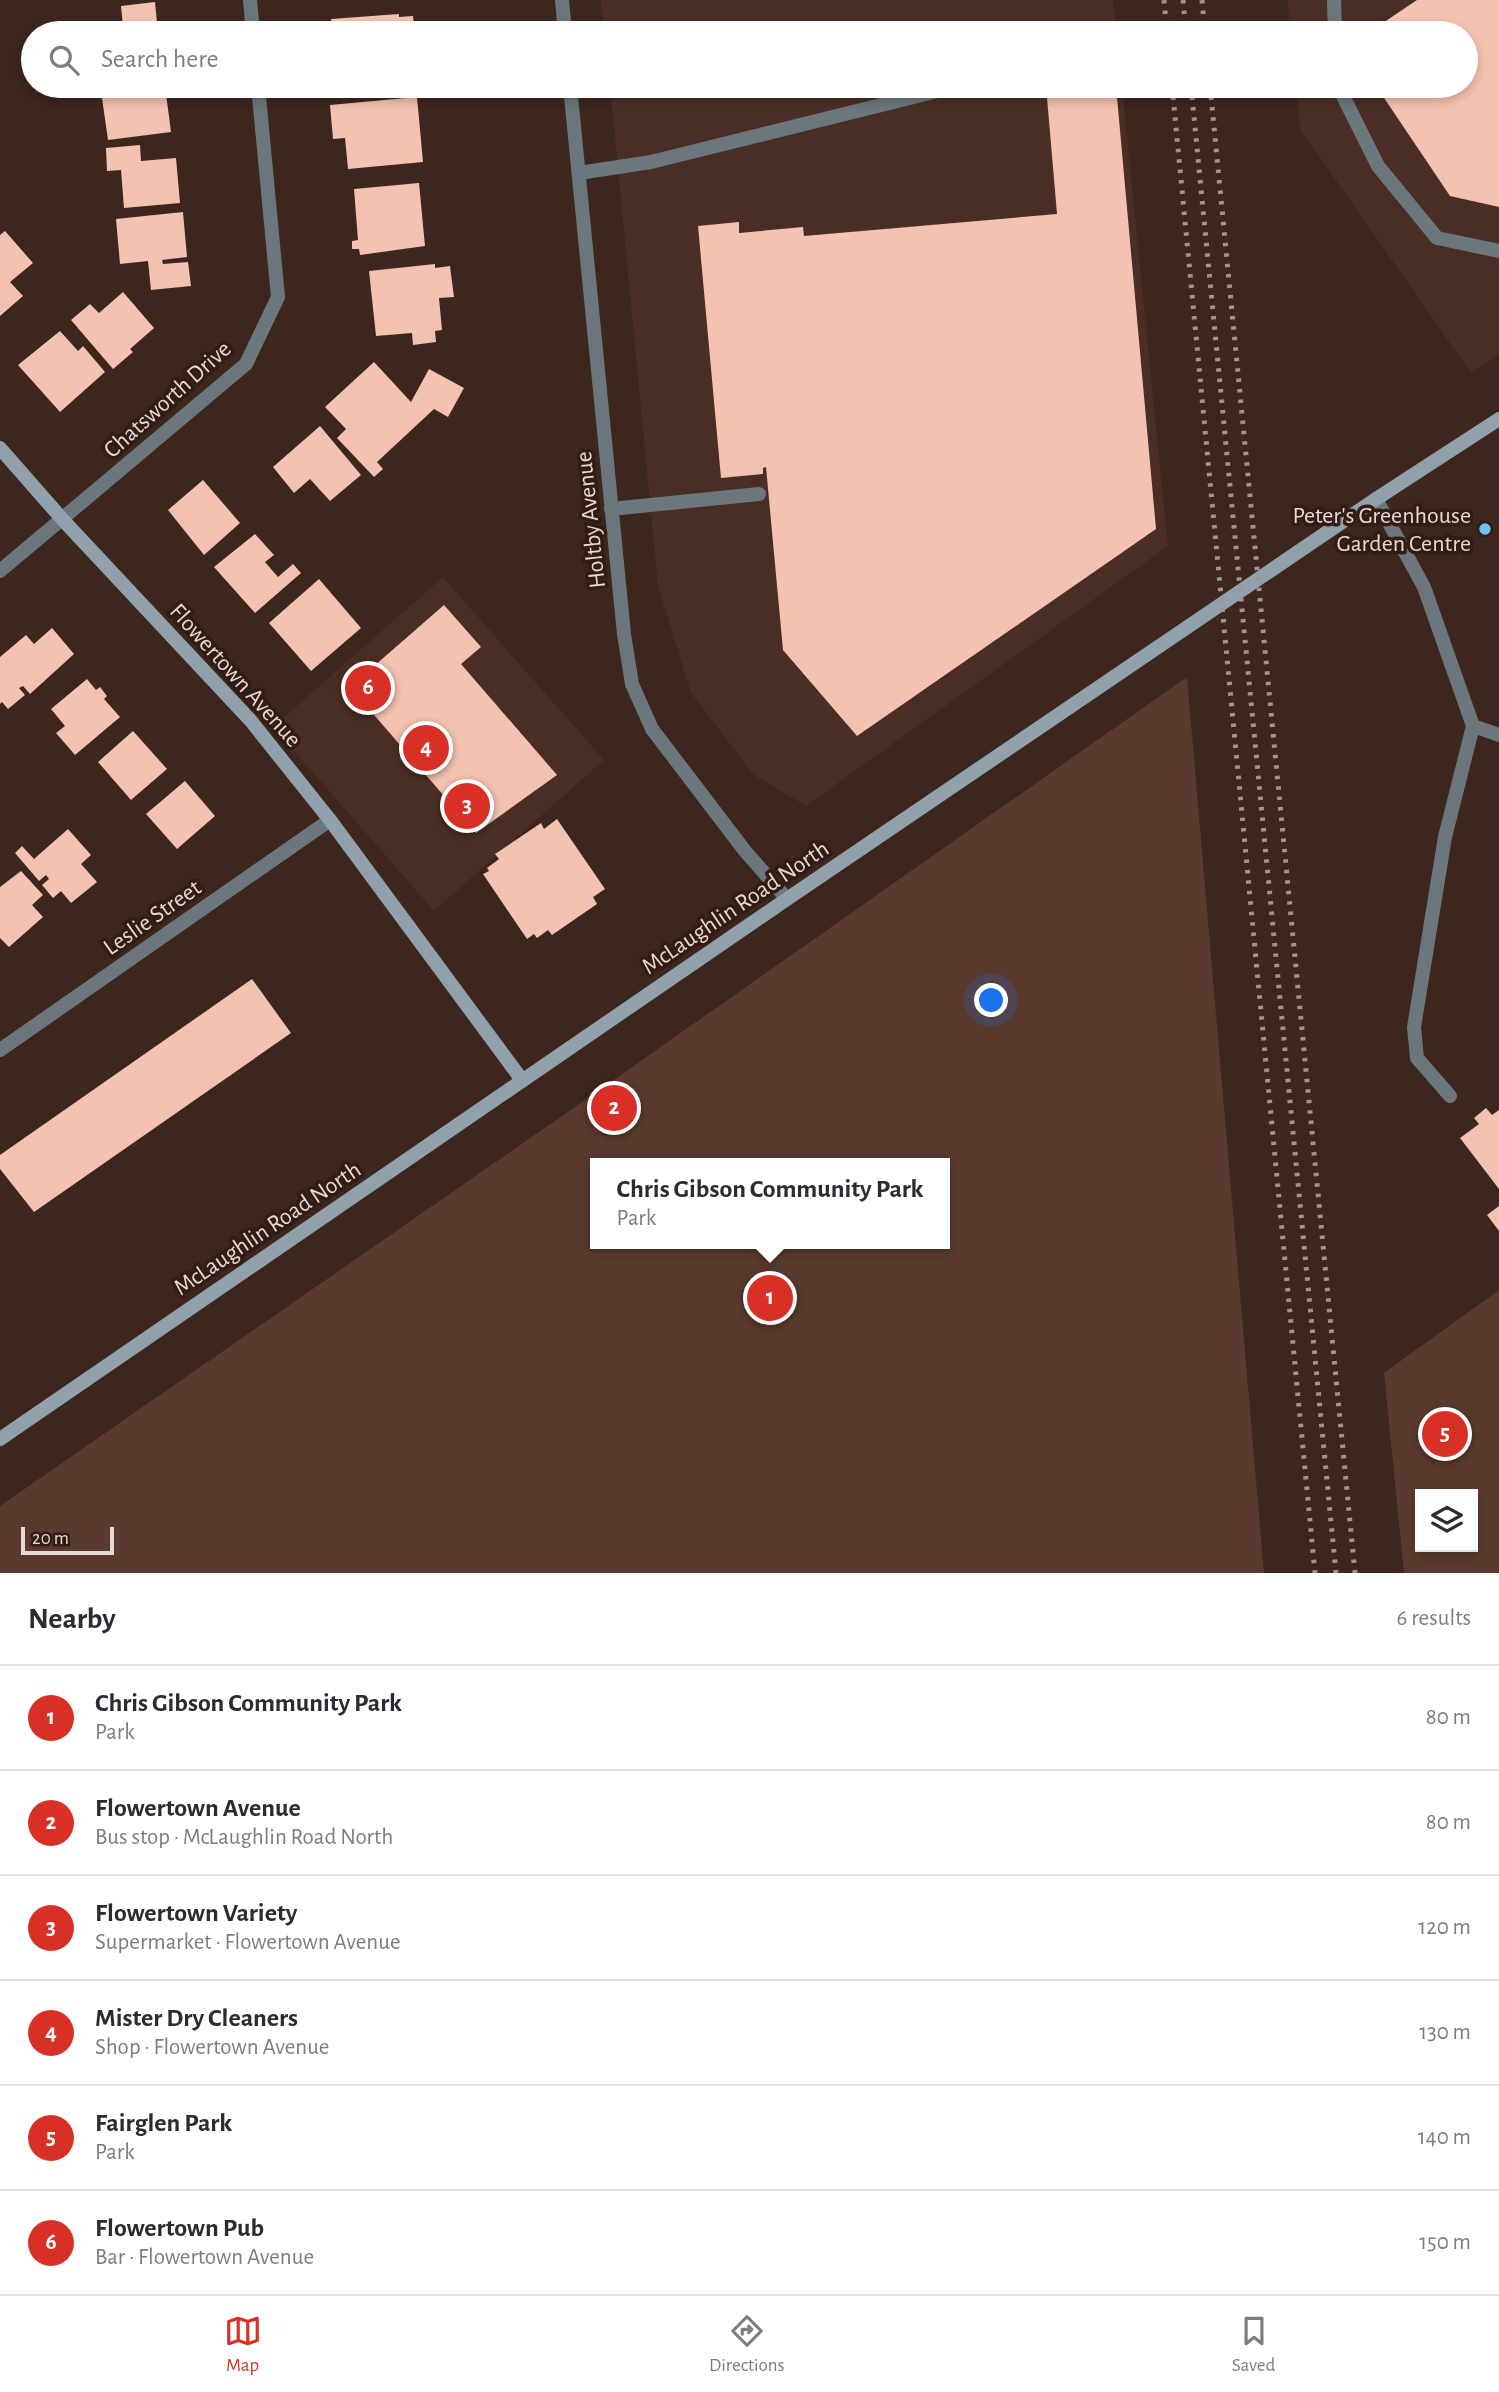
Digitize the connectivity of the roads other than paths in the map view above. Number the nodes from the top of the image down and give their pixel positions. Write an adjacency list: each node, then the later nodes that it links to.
1 (250, 0): 4 (street)
2 (562, 0): 5 (street)
3 (1334, 0): 6 (street)
4 (252, 21)
5 (564, 21)
6 (1335, 21)
7 (259, 98): 18 (street, Chatsworth Drive)
8 (571, 98): 11 (street, Holtby Avenue)
9 (909, 98): 11 (street)
10 (1344, 98): 12 (street)
11 (579, 173): 17 (street, Holtby Avenue)
12 (1496, 248)
13 (1499, 419): 16 (main road, McLaughlin Road North)
14 (0, 448): 18 (main road, Flowertown Avenue)
15 (759, 494): 17 (street)
16 (1377, 499): 20 (street); 23 (main road, McLaughlin Road North)
17 (611, 509): 23 (street, Holtby Avenue)
18 (63, 520): 19 (street, Chatsworth Drive); 22 (main road, Flowertown Avenue)
19 (0, 571)
20 (1473, 726): 21 (street); 26 (street)
21 (1499, 735)
22 (330, 820): 24 (street, Leslie Street); 25 (main road, Flowertown Avenue)
23 (787, 899): 25 (main road, McLaughlin Road North)
24 (0, 1050)
25 (522, 1080): 27 (main road, McLaughlin Road North)
26 (1450, 1096)
27 (0, 1439)

